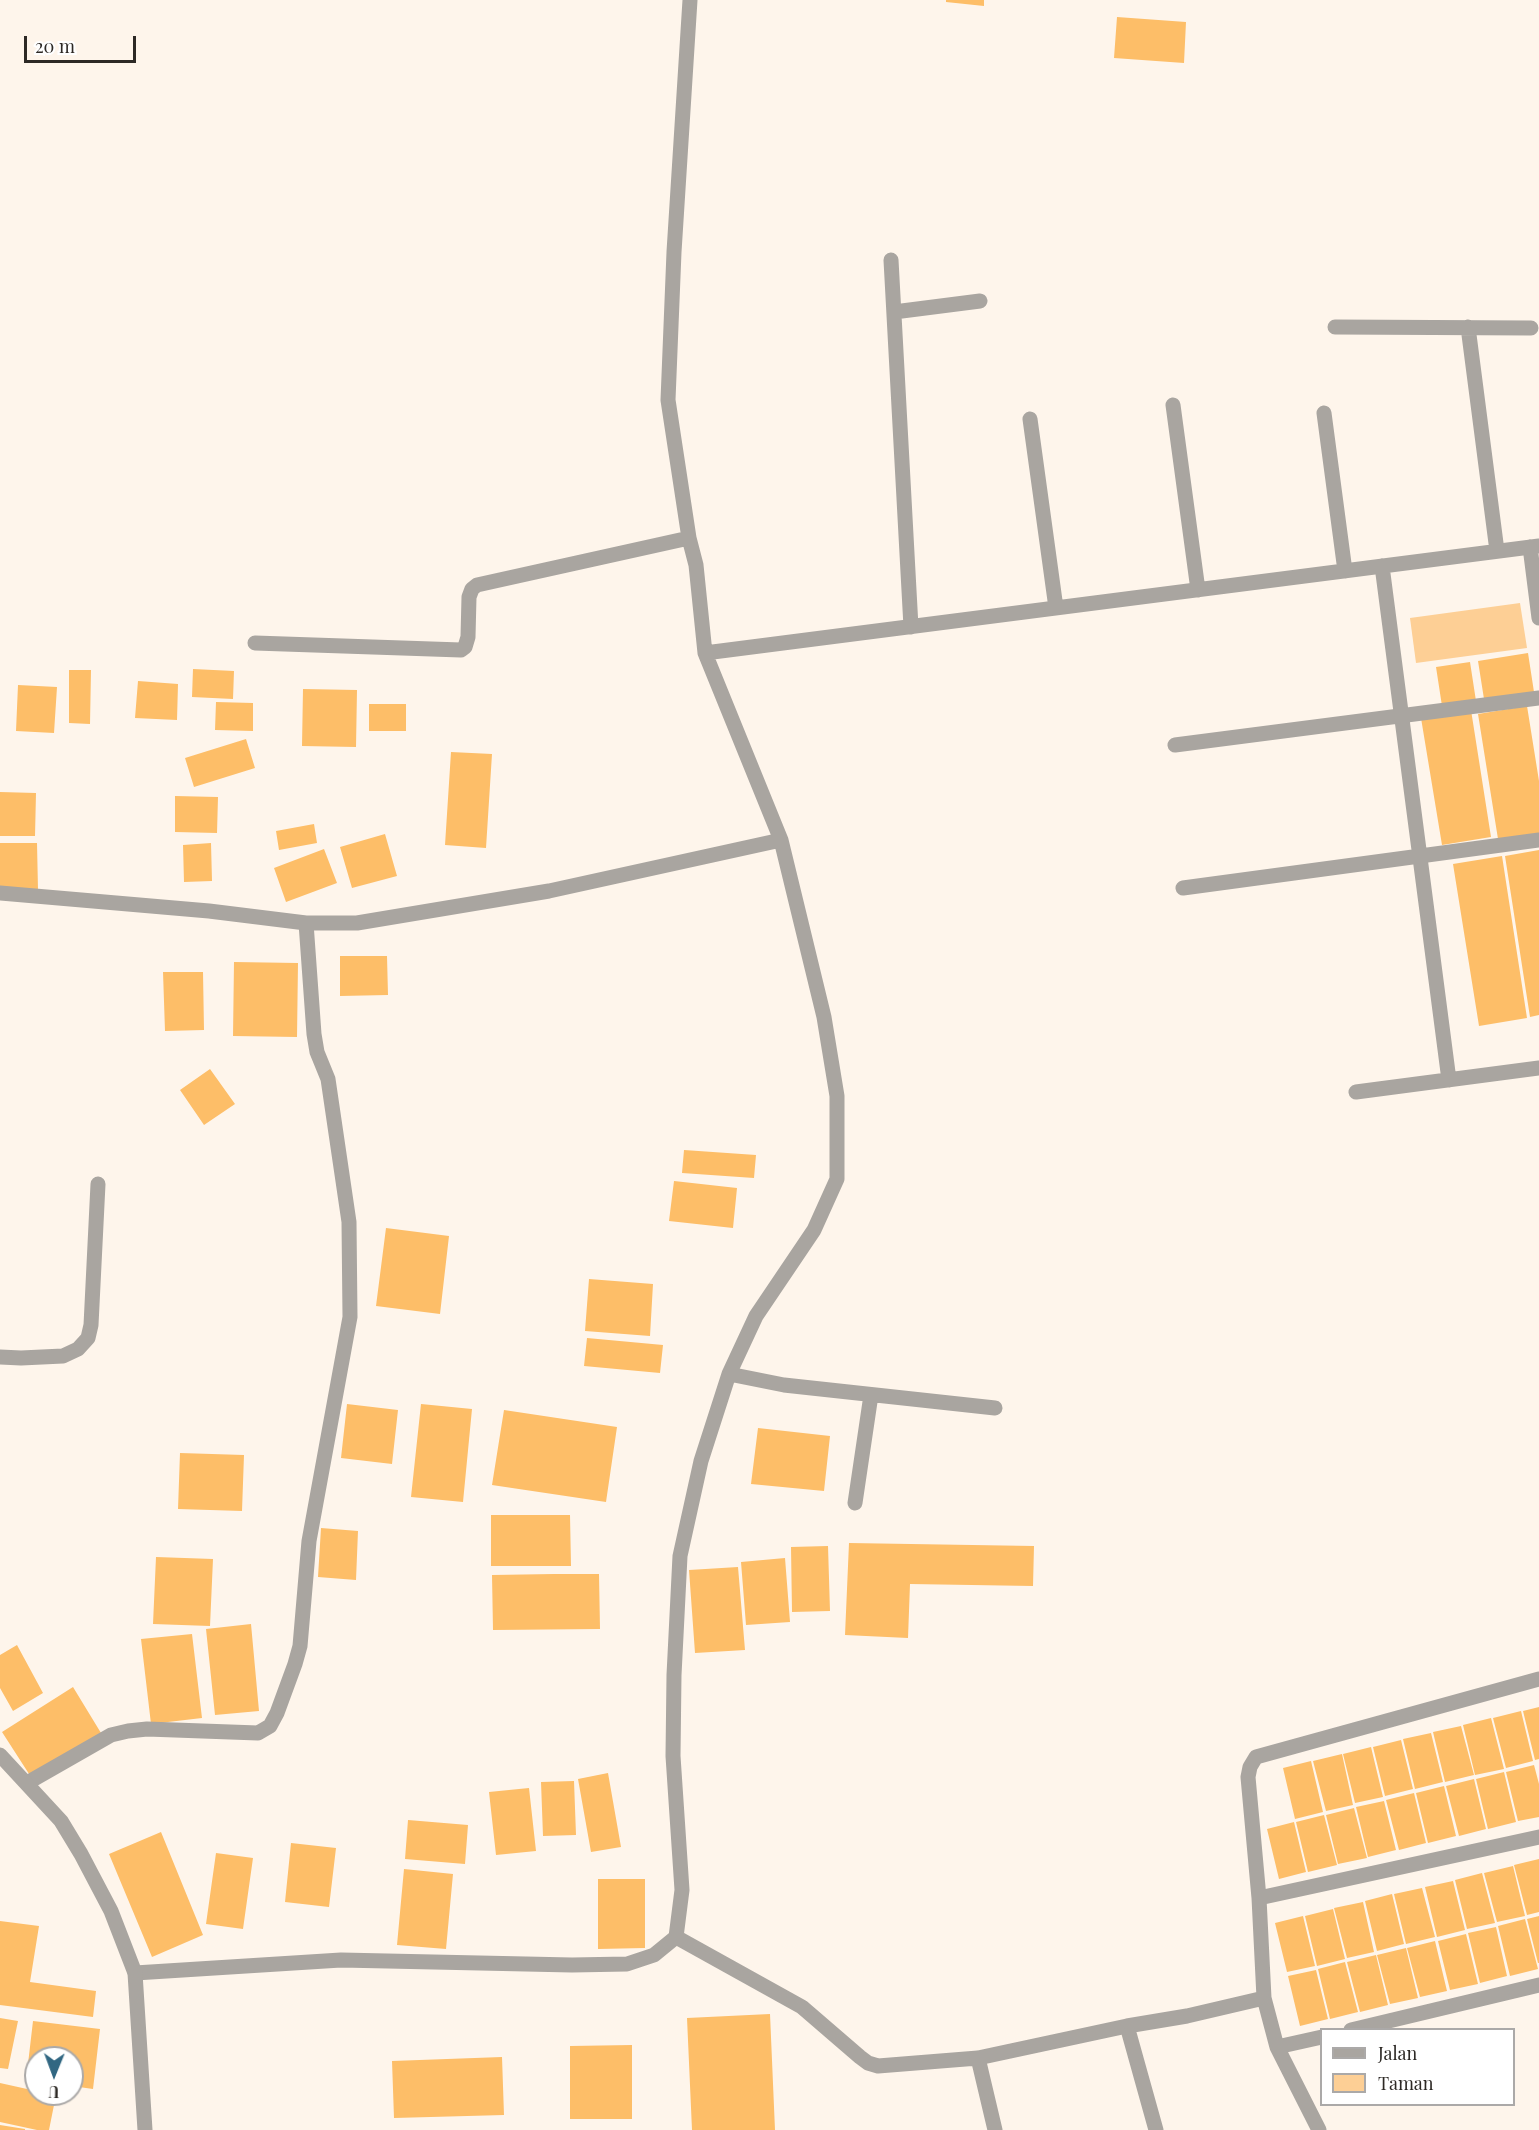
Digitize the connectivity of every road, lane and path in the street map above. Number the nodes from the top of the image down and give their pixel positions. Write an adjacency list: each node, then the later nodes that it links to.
1 (690, 0): 11 (street)
2 (891, 260): 4 (street)
3 (980, 301): 4 (street)
4 (894, 312): 19 (street)
5 (1335, 327): 6 (street)
6 (1468, 327): 7 (street); 13 (street)
7 (1531, 328)
8 (1173, 405): 16 (street)
9 (1324, 413): 15 (street)
10 (1030, 419): 17 (street)
11 (688, 538): 20 (street); 21 (street)
12 (1534, 547): 13 (street); 18 (street)
13 (1497, 551): 14 (street)
14 (1382, 566): 15 (street); 23 (street)
15 (1345, 571): 16 (street)
16 (1198, 590): 17 (street)
17 (1056, 608): 19 (street)
18 (1539, 618)
19 (911, 627): 21 (street)
20 (255, 643)
21 (705, 653): 25 (street)
22 (1539, 698): 23 (street)
23 (1402, 716): 24 (street); 27 (street)
24 (1175, 745)
25 (781, 840): 30 (street); 36 (street)
26 (1539, 840): 27 (street)
27 (1420, 856): 28 (street); 32 (street)
28 (1183, 888)
29 (0, 893): 30 (street)
30 (306, 923): 42 (street)
31 (1539, 1068): 32 (street)
32 (1449, 1080): 33 (street)
33 (1356, 1092)
34 (98, 1184): 35 (street)
35 (0, 1357)
36 (729, 1374): 37 (street); 45 (street)
37 (871, 1395): 38 (street); 39 (street)
38 (995, 1408)
39 (855, 1503)
40 (1539, 1679): 44 (street)
41 (0, 1755): 42 (street)
42 (27, 1783): 46 (street)
43 (1539, 1837): 44 (street)
44 (1258, 1898): 48 (street)
45 (676, 1938): 46 (street); 53 (street)
46 (135, 1973): 54 (street)
47 (1539, 1985): 50 (street)
48 (1264, 1998): 49 (street); 52 (street)
49 (1127, 2026): 53 (street); 56 (street)
50 (1360, 2028)
51 (1320, 2037): 52 (street)
52 (1276, 2047): 57 (street)
53 (978, 2058): 55 (street)
54 (145, 2130)
55 (995, 2130)
56 (1156, 2130)
57 (1319, 2130)

